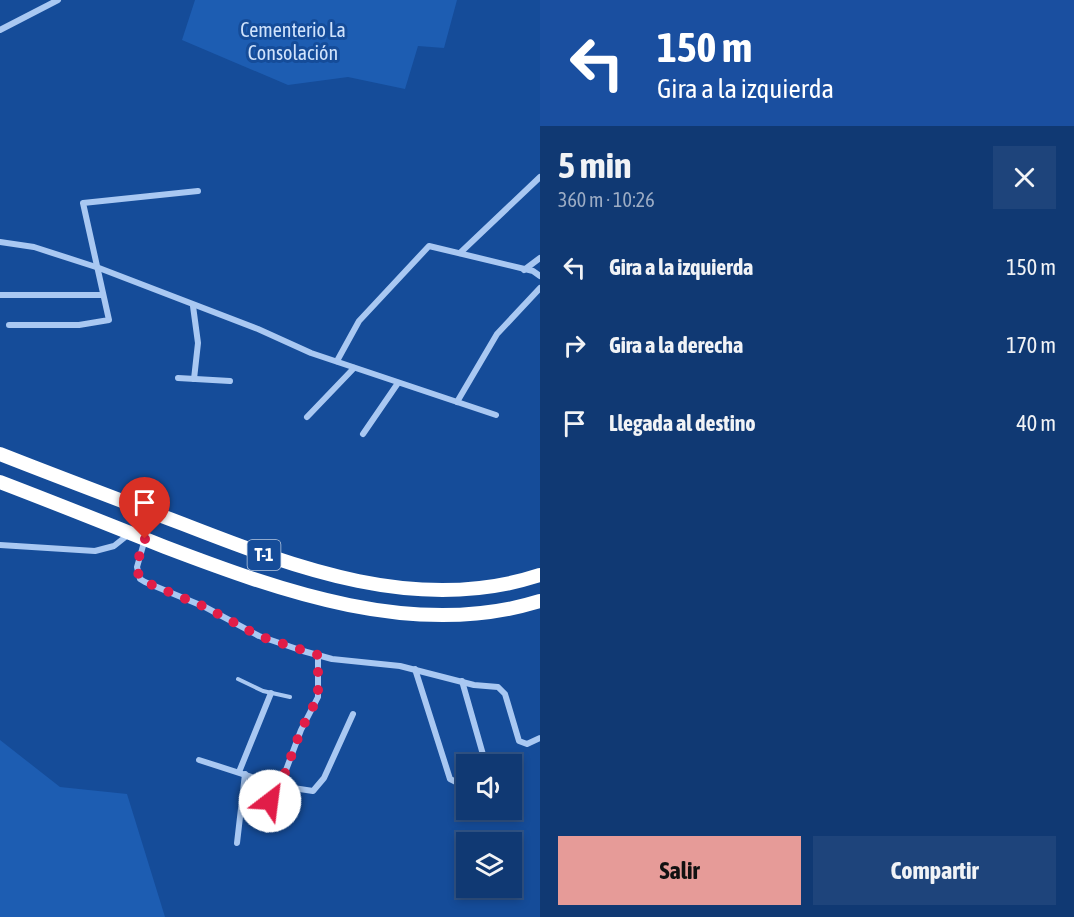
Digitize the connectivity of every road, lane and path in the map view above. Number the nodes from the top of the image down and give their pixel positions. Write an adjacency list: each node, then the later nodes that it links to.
1 (58, 0): 2 (street)
2 (0, 30)
3 (540, 177): 6 (street)
4 (198, 191): 8 (street)
5 (0, 242): 8 (street)
6 (460, 253): 9 (street); 16 (street)
7 (540, 258): 9 (street)
8 (99, 268): 13 (street); 14 (street)
9 (524, 270): 10 (street)
10 (540, 276)
11 (540, 288): 22 (street)
12 (0, 295): 13 (street)
13 (103, 295): 15 (street)
14 (193, 306): 16 (street); 19 (street)
15 (9, 325)
16 (337, 361): 17 (street)
17 (354, 368): 21 (street); 24 (street)
18 (178, 378): 19 (street)
19 (194, 379): 20 (street)
20 (230, 381)
21 (398, 383): 22 (street); 25 (street)
22 (457, 402): 23 (street)
23 (496, 415)
24 (307, 417)
25 (363, 434)
26 (0, 454): 31 (highway, T-1)
27 (0, 482): 28 (highway, T-1)
28 (130, 533): 29 (highway, T-1); 30 (street)
29 (145, 539): 32 (highway, T-1); 33 (street)
30 (0, 545)
31 (540, 575)
32 (540, 601)
33 (318, 655): 34 (street); 45 (street)
34 (415, 669): 36 (street); 44 (street)
35 (238, 679): 37 (lane)
36 (462, 681): 40 (street); 41 (street)
37 (271, 693): 38 (lane); 43 (street)
38 (290, 698)
39 (353, 714): 45 (street)
40 (540, 738)
41 (483, 754)
42 (199, 760): 43 (street)
43 (242, 773): 45 (street); 47 (street)
44 (456, 782)
45 (278, 785): 46 (street)
46 (267, 830)
47 (237, 843)

